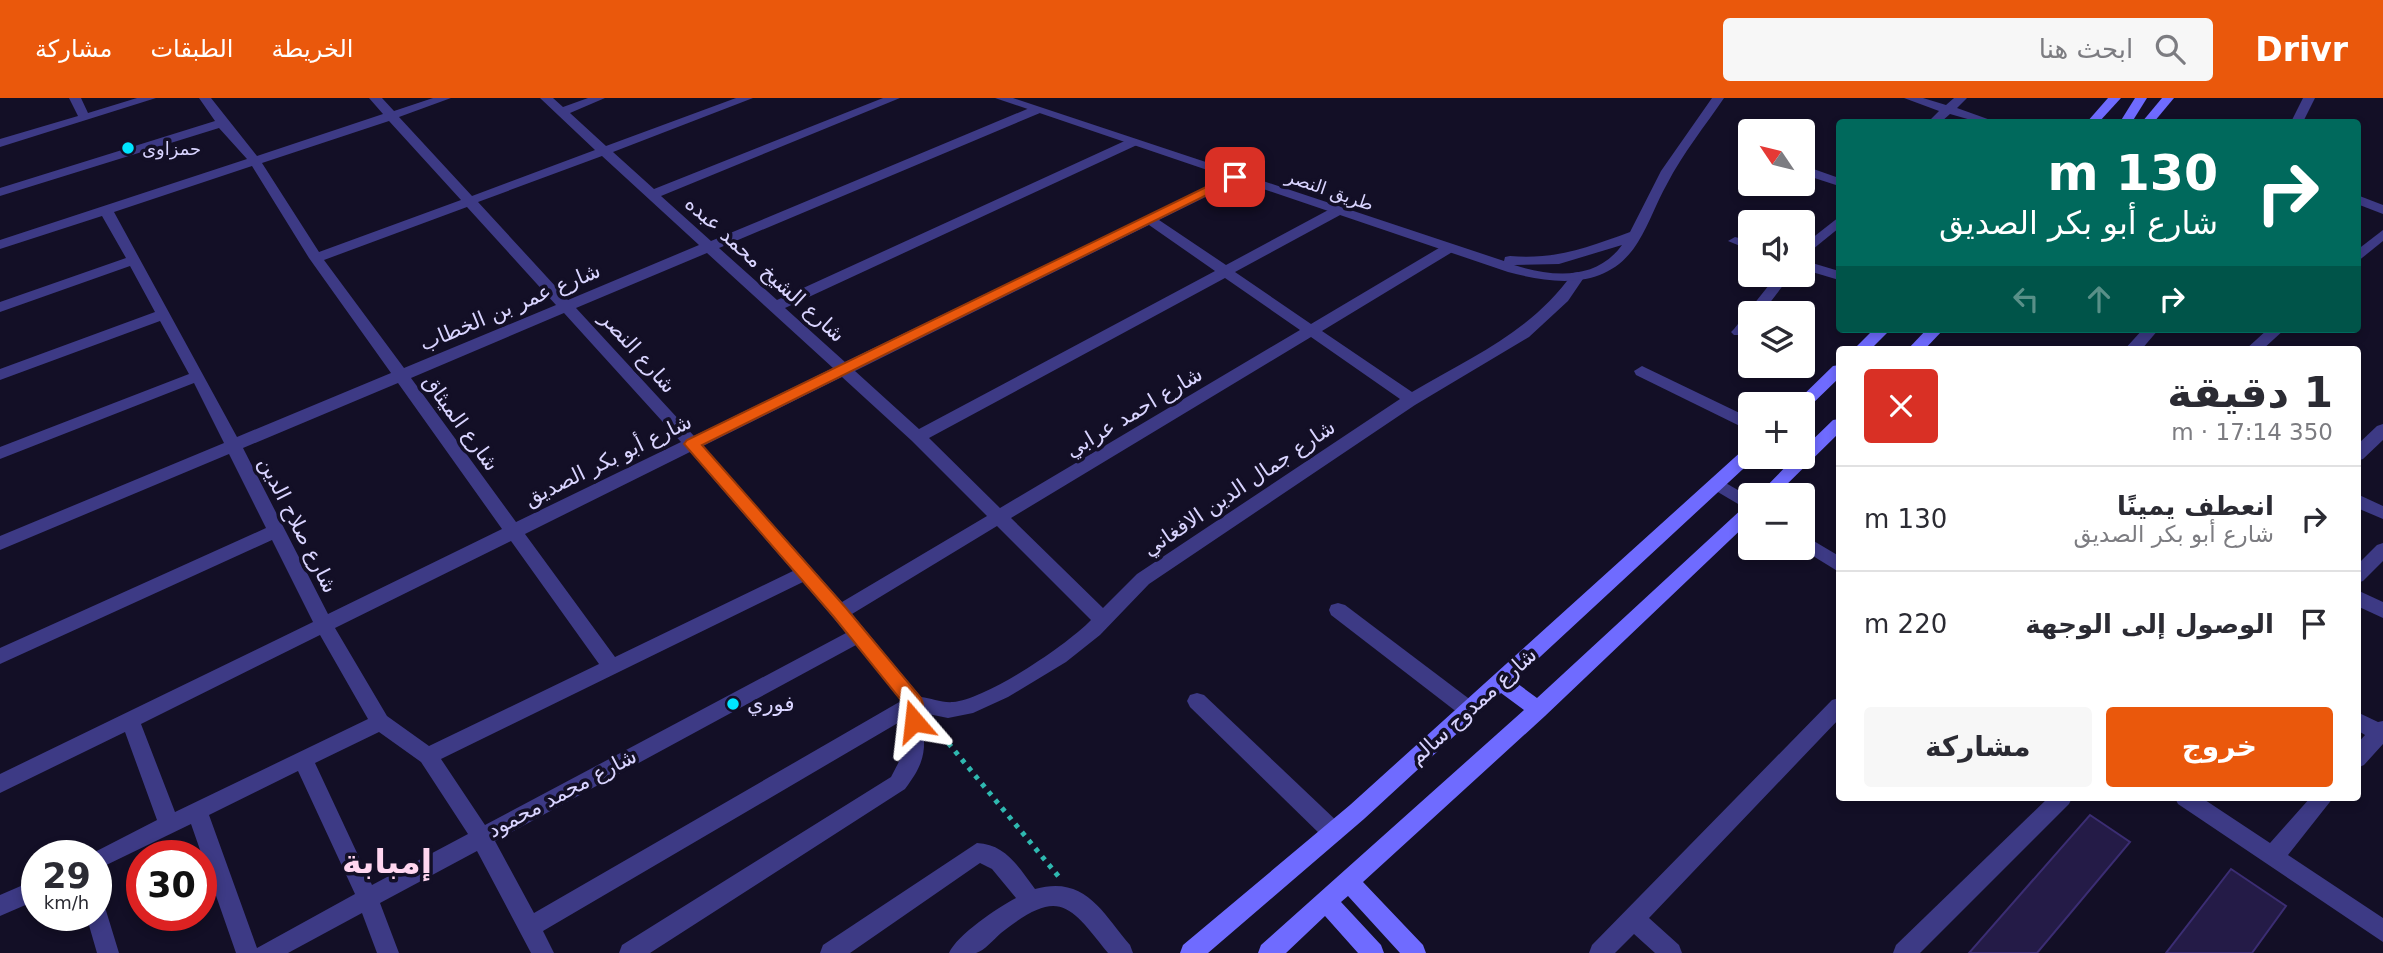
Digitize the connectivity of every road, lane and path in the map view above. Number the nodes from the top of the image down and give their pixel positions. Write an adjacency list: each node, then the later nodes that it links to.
1 (75, 98): 23 (street)
2 (150, 98): 23 (street)
3 (205, 98): 30 (street, شارع الميثاق)
4 (375, 98): 22 (street, شارع النصر)
5 (445, 98): 22 (street)
6 (546, 98): 21 (street, شارع الشيخ محمد عبده)
7 (599, 98): 21 (street)
8 (747, 98): 33 (street)
9 (894, 98): 39 (street)
10 (1001, 98): 19 (street, طريق النصر)
11 (1718, 98): 47 (street)
12 (1910, 98): 20 (street)
13 (1961, 98): 20 (street)
14 (2115, 98): 26 (main road)
15 (2141, 98): 27 (main road)
16 (2168, 98): 28 (main road)
17 (2293, 98): 18 (street)
18 (2309, 100): 29 (street)
19 (1036, 110): 31 (street, طريق النصر); 53 (street, شارع عمر بن الخطاب)
20 (1948, 110): 24 (street); 25 (street)
21 (561, 111): 33 (street, شارع الشيخ محمد عبده)
22 (390, 116): 34 (street); 40 (street, شارع النصر)
23 (85, 118): 32 (street)
24 (1938, 119)
25 (1980, 119)
26 (2096, 119)
27 (2128, 119)
28 (2150, 119)
29 (2299, 119)
30 (222, 122): 34 (street, شارع الميثاق); 38 (street)
31 (1133, 142): 36 (street, طريق النصر); 66 (street)
32 (0, 143)
33 (604, 151): 39 (street, شارع الشيخ محمد عبده); 40 (street)
34 (255, 161): 43 (street); 56 (street, شارع الميثاق)
35 (1815, 174): 37 (street)
36 (1235, 177): 44 (street, طريق النصر); 45 (street, شارع أبو بكر الصديق)
37 (1836, 181)
38 (0, 192)
39 (652, 195): 53 (street, شارع الشيخ محمد عبده)
40 (468, 201): 56 (street); 64 (street, شارع النصر)
41 (2361, 201): 42 (street)
42 (2383, 209)
43 (106, 210): 52 (street); 57 (street, شارع صلاح الدين)
44 (1337, 211): 54 (street, طريق النصر); 59 (street)
45 (1149, 219): 59 (street); 77 (street, شارع أبو بكر الصديق)
46 (1836, 224): 51 (street)
47 (1634, 234): 54 (street); 61 (street)
48 (2383, 234): 55 (street)
49 (1735, 241): 50 (street)
50 (1738, 242)
51 (1815, 242)
52 (0, 245)
53 (709, 247): 64 (street, شارع عمر بن الخطاب); 66 (street, شارع الشيخ محمد عبده)
54 (1449, 248): 61 (street); 68 (street, شارع احمد عرابي)
55 (2361, 254)
56 (316, 258): 82 (street, شارع الميثاق)
57 (134, 260): 65 (street); 67 (street, شارع صلاح الدين)
58 (1815, 268): 60 (street)
59 (1225, 271): 68 (street); 88 (street)
60 (1836, 275)
61 (1578, 276): 84 (street, شارع جمال الدين الافغاني)
62 (1775, 287): 63 (street)
63 (1763, 301)
64 (568, 306): 82 (street, شارع عمر بن الخطاب); 89 (street, شارع النصر)
65 (0, 307)
66 (775, 307): 77 (street, شارع الشيخ محمد عبده)
67 (164, 314): 80 (street); 81 (street, شارع صلاح الدين)
68 (1311, 331): 84 (street); 99 (street, شارع احمد عرابي)
69 (1880, 333): 73 (main road)
70 (1932, 333): 74 (main road)
71 (2147, 333): 75 (street)
72 (2272, 333): 76 (street)
73 (1865, 346)
74 (1919, 346)
75 (2136, 346)
76 (2258, 346)
77 (843, 369): 88 (street, شارع الشيخ محمد عبده); 89 (street, شارع أبو بكر الصديق)
78 (1642, 371): 85 (street)
79 (1836, 373): 83 (main road)
80 (0, 375)
81 (198, 376): 90 (street, شارع صلاح الدين); 92 (street)
82 (401, 376): 90 (street, شارع عمر بن الخطاب); 102 (street, شارع الميثاق)
83 (1815, 392)
84 (1411, 399): 113 (street, شارع جمال الدين الافغاني)
85 (1738, 419)
86 (1836, 427): 94 (main road)
87 (2383, 430): 91 (street)
88 (918, 438): 99 (street, شارع الشيخ محمد عبده)
89 (692, 444): 102 (street, شارع أبو بكر الصديق); 108 (street, شارع النصر)
90 (232, 446): 101 (street, شارع صلاح الدين); 103 (street, شارع عمر بن الخطاب)
91 (2361, 451)
92 (0, 453)
93 (1738, 464): 95 (main road, شارع ممدوح سالم)
94 (1778, 483)
95 (1717, 484): 96 (street); 118 (main road, شارع ممدوح سالم)
96 (1738, 497)
97 (2361, 502): 98 (street)
98 (2383, 513)
99 (999, 517): 112 (street, شارع احمد عرابي); 113 (street, شارع الشيخ محمد عبده)
100 (1738, 522): 123 (main road)
101 (277, 531): 114 (street, شارع صلاح الدين); 116 (street)
102 (514, 531): 114 (street, شارع أبو بكر الصديق); 117 (street, شارع الميثاق)
103 (0, 544)
104 (1815, 549): 106 (street)
105 (2383, 550): 107 (street)
106 (1836, 563)
107 (2361, 572)
108 (806, 573): 112 (street, شارع النصر); 117 (street)
109 (2361, 599): 111 (street)
110 (1338, 610): 122 (street)
111 (2383, 611)
112 (840, 612): 115 (street, شارع النصر)
113 (1103, 620): 120 (street, شارع جمال الدين الافغاني)
114 (324, 625): 124 (street, شارع أبو بكر الصديق); 125 (street, شارع صلاح الدين)
115 (859, 635): 120 (street, شارع النصر); 139 (street, شارع محمد محمود)
116 (0, 656)
117 (612, 668): 130 (street)
118 (1500, 681): 122 (main road, شارع ممدوح سالم); 123 (main road)
119 (1198, 701): 138 (street)
120 (915, 704): 150 (street); 159 (street)
121 (1836, 709): 149 (street)
122 (1469, 710): 138 (main road, شارع ممدوح سالم)
123 (1538, 710): 143 (main road)
124 (130, 720): 132 (street, شارع أبو بكر الصديق); 137 (street)
125 (380, 722): 130 (street, شارع صلاح الدين); 131 (street)
126 (2361, 722): 127 (street)
127 (2382, 733): 129 (street)
128 (957, 754): 142 (path)
129 (2361, 755)
130 (428, 756): 139 (street, شارع صلاح الدين)
131 (304, 761): 136 (street); 145 (street)
132 (0, 784)
133 (2059, 801): 153 (street)
134 (2190, 801): 141 (street)
135 (2320, 801): 141 (street)
136 (197, 812): 137 (street); 155 (street)
137 (169, 825): 140 (street)
138 (1333, 832): 163 (main road, شارع ممدوح سالم)
139 (481, 836): 145 (street, شارع محمد محمود); 150 (street, شارع صلاح الدين)
140 (112, 852)
141 (2273, 856): 152 (street)
142 (1045, 860)
143 (1349, 881): 147 (main road); 166 (main road)
144 (21, 896): 148 (street)
145 (368, 897): 156 (street, شارع محمد محمود); 157 (street)
146 (1030, 900): 160 (street); 161 (street); 162 (street)
147 (1326, 901): 164 (main road); 165 (main road)
148 (0, 906)
149 (1634, 919): 167 (street); 168 (street)
150 (530, 928): 158 (street, شارع صلاح الدين)
151 (102, 931): 154 (street)
152 (2383, 931)
153 (1910, 951)
154 (108, 953)
155 (247, 953)
156 (266, 953)
157 (388, 953)
158 (543, 953)
159 (630, 953)
160 (831, 953)
161 (960, 953)
162 (1122, 953)
163 (1191, 953)
164 (1269, 953)
165 (1373, 953)
166 (1415, 953)
167 (1600, 953)
168 (1671, 953)

